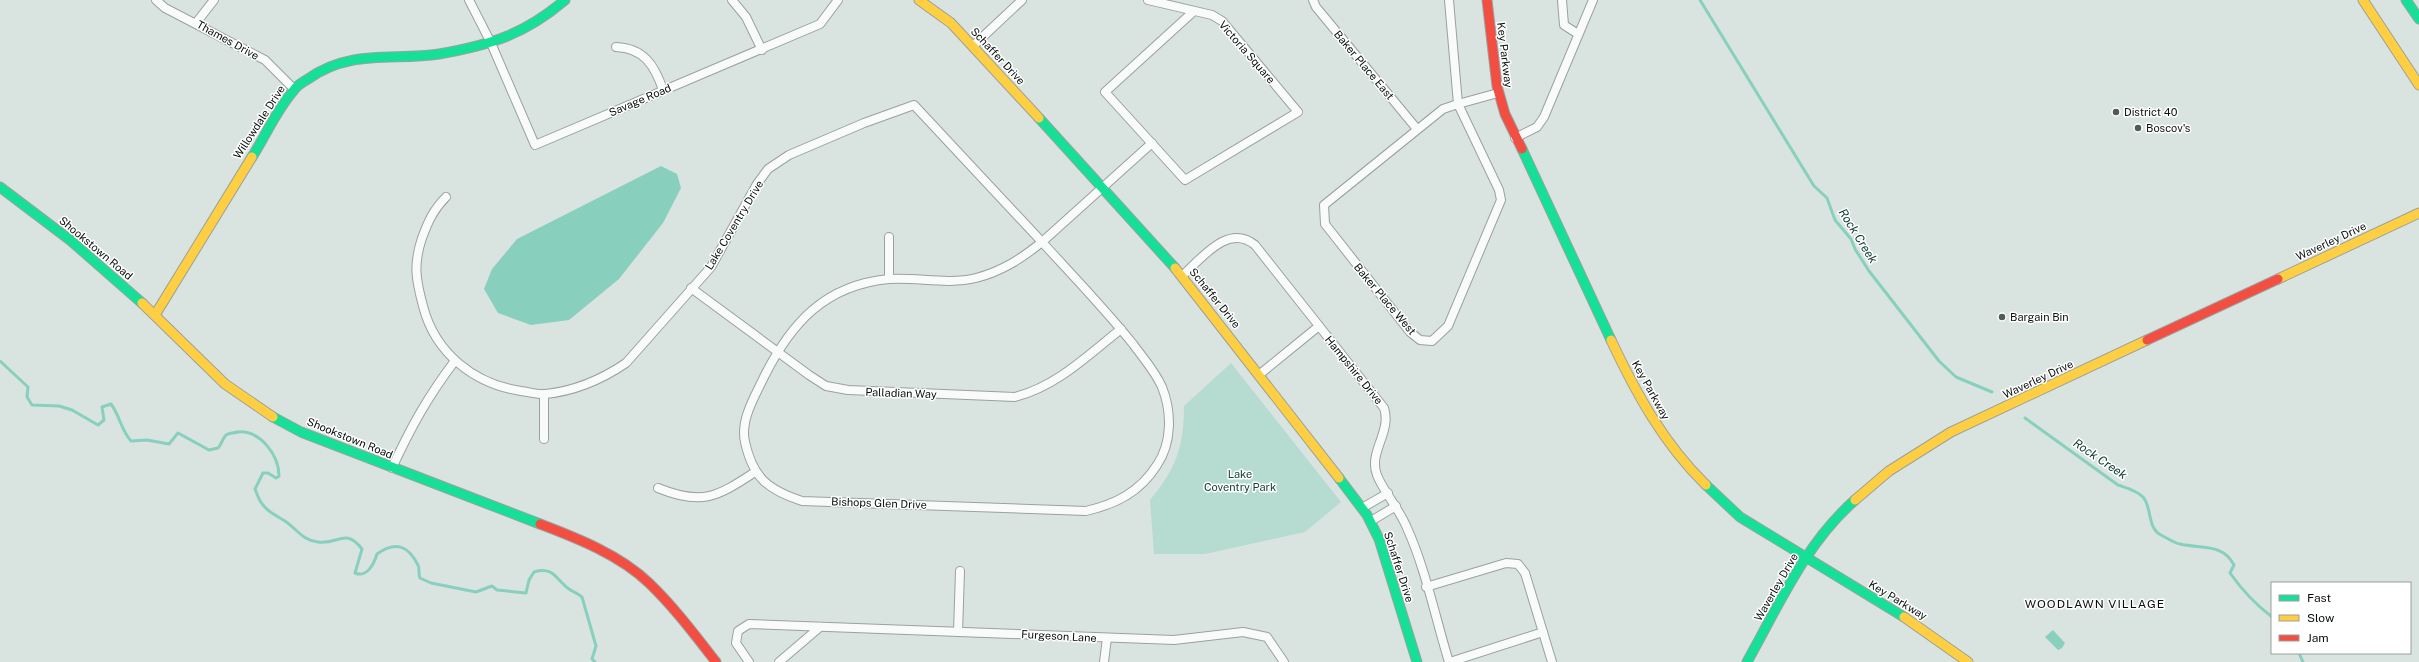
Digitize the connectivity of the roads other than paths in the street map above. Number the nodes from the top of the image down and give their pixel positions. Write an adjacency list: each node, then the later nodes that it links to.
1 (156, 0): 19 (street, Thames Drive)
2 (214, 0): 19 (street)
3 (469, 0): 21 (street)
4 (565, 0): 21 (street, Willowdale Drive)
5 (732, 0): 24 (street)
6 (838, 0): 24 (street, Savage Road)
7 (919, 0): 22 (street, Schaffer Drive)
8 (1022, 0): 22 (street)
9 (1148, 0): 17 (street)
10 (1312, 0): 30 (street, Baker Place East)
11 (1450, 0): 29 (street)
12 (1487, 0): 28 (street, Key Parkway)
13 (1562, 0): 20 (street)
14 (1593, 0): 20 (street)
15 (2363, 0): 25 (street)
16 (2406, 0): 18 (street)
17 (1194, 11): 32 (street, Victoria Square); 32 (street, Victoria Square)
18 (2419, 19)
19 (196, 23): 26 (street, Thames Drive)
20 (1578, 34): 31 (street)
21 (491, 43): 26 (street, Willowdale Drive); 27 (street, Savage Road)
22 (973, 46): 34 (street, Schaffer Drive)
23 (616, 47): 27 (street)
24 (762, 50): 27 (street, Savage Road)
25 (2419, 86)
26 (294, 89): 42 (street, Willowdale Drive)
27 (663, 90)
28 (1498, 93): 29 (street, Baker Place West); 31 (street, Key Parkway)
29 (1458, 104): 30 (street, Baker Place West); 30 (street, Baker Place West)
30 (1417, 129)
31 (1515, 138): 57 (street, Key Parkway)
32 (1152, 143): 34 (street)
33 (0, 187): 42 (street, Shookstown Road)
34 (1102, 187): 38 (street, Bishops Glen Drive); 39 (street, Schaffer Drive)
35 (446, 198): 46 (street, Lake Coventry Drive)
36 (2419, 213): 57 (street, Waverley Drive)
37 (889, 236): 40 (street)
38 (1042, 242): 40 (street, Bishops Glen Drive); 41 (street, Lake Coventry Drive); 44 (street, Bishops Glen Drive)
39 (1182, 276): 43 (street, Hampshire Drive); 47 (street, Schaffer Drive)
40 (889, 279): 45 (street, Bishops Glen Drive)
41 (691, 288): 45 (street, Palladian Way); 48 (street, Lake Coventry Drive)
42 (155, 314): 50 (street, Shookstown Road)
43 (1319, 326): 47 (street); 53 (street, Hampshire Drive)
44 (1121, 329): 45 (street, Palladian Way); 51 (street, Bishops Glen Drive)
45 (777, 352): 51 (street, Bishops Glen Drive)
46 (454, 362): 48 (street, Lake Coventry Drive); 50 (street)
47 (1260, 374): 55 (street, Schaffer Drive)
48 (544, 394): 49 (street)
49 (544, 439)
50 (392, 468): 64 (street, Shookstown Road)
51 (755, 472): 52 (street)
52 (658, 488)
53 (1388, 493): 54 (street, Hampshire Drive); 55 (street)
54 (1396, 506): 56 (street); 59 (street, Hampshire Drive)
55 (1362, 508): 56 (street, Schaffer Drive)
56 (1372, 521): 69 (street, Schaffer Drive)
57 (1805, 558): 72 (street, Waverley Drive); 73 (street, Key Parkway)
58 (960, 572): 61 (street)
59 (1426, 586): 62 (street); 70 (street, Hampshire Drive)
60 (820, 627): 61 (street, Furgeson Lane); 65 (street, Furgeson Lane); 66 (street)
61 (958, 632): 63 (street, Furgeson Lane)
62 (1543, 632): 70 (street); 71 (street)
63 (1107, 638): 67 (street); 68 (street, Furgeson Lane)
64 (716, 662)
65 (749, 662)
66 (779, 662)
67 (1104, 662)
68 (1284, 662)
69 (1416, 662)
70 (1450, 662)
71 (1552, 662)
72 (1748, 662)
73 (1968, 662)

